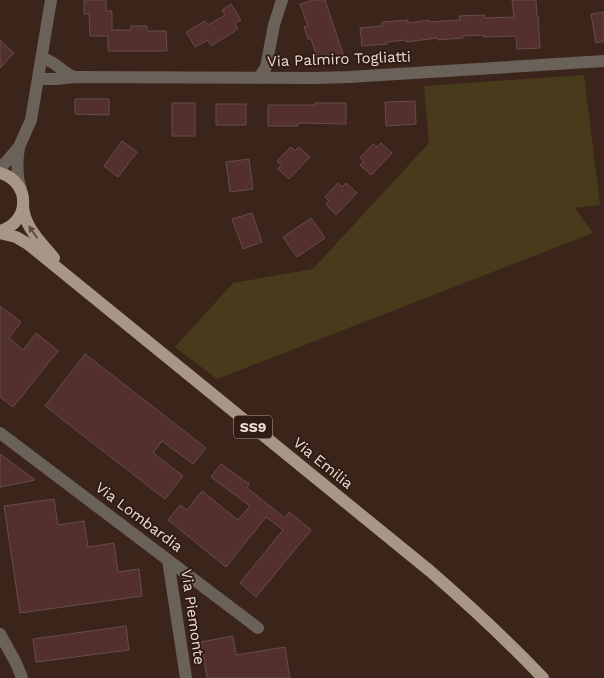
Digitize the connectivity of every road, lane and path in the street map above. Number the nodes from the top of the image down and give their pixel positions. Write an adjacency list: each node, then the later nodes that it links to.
1 (51, 0): 3 (street)
2 (282, 0): 7 (street)
3 (42, 58): 5 (street); 6 (street)
4 (604, 61): 7 (street, Via Palmiro Togliatti)
5 (75, 77): 6 (street, Via Palmiro Togliatti); 7 (street, Via Palmiro Togliatti)
6 (38, 78): 8 (street)
7 (259, 78)
8 (19, 147): 9 (street); 11 (street)
9 (0, 168)
10 (0, 172): 11 (main road)
11 (21, 189): 12 (main road, Via Emilia)
12 (23, 204): 13 (main road); 14 (main road, Via Emilia / SS9, one-way to 12)
13 (0, 232): 14 (main road, Via Emilia / SS9)
14 (76, 282): 21 (main road, Via Emilia / SS9)
15 (0, 434): 16 (street, Via Lombardia)
16 (168, 560): 17 (street, Via Lombardia); 20 (street, Via Piemonte)
17 (258, 628)
18 (0, 634): 19 (street)
19 (22, 678)
20 (186, 678)
21 (543, 678)

